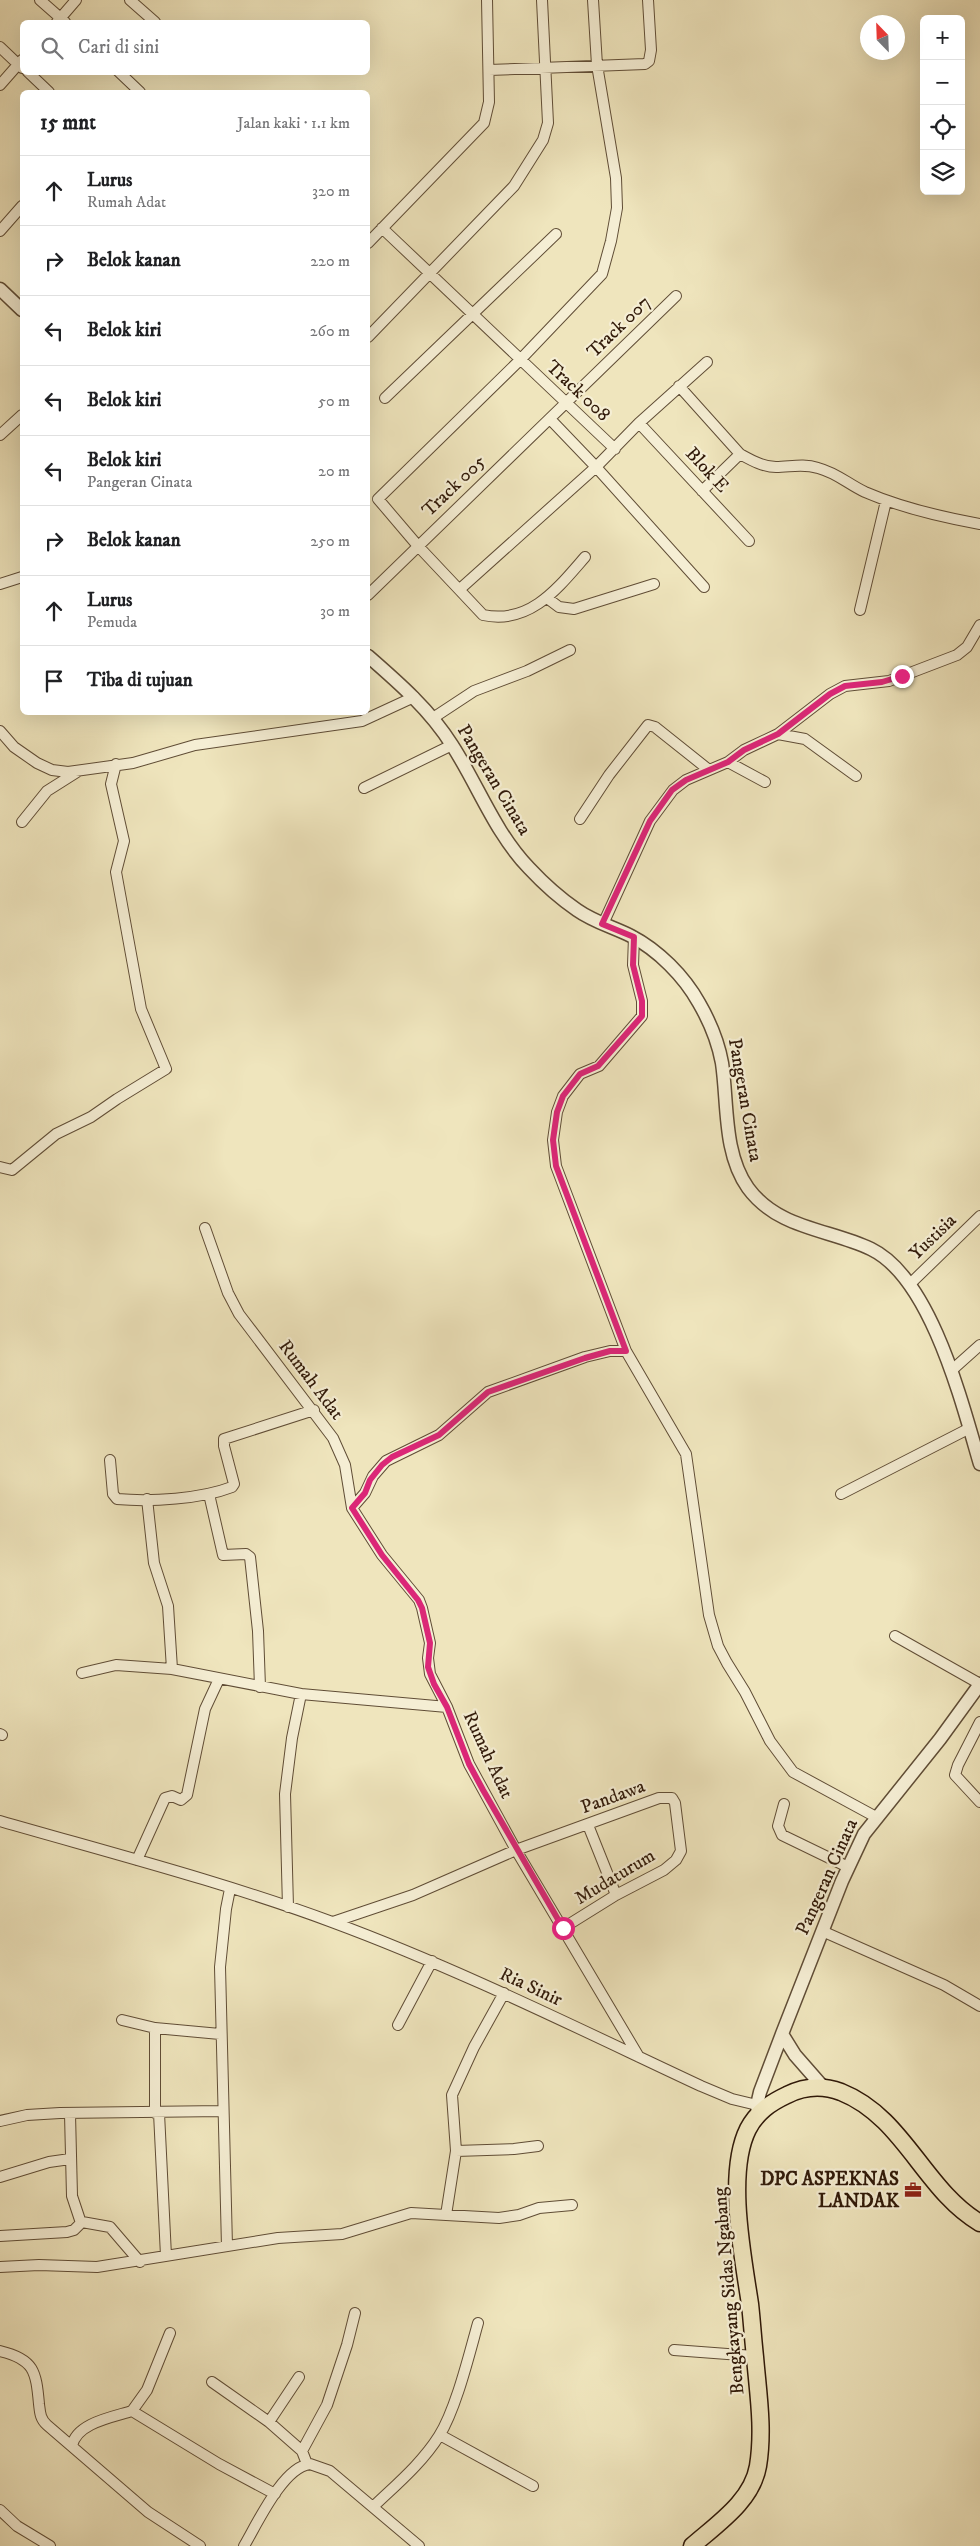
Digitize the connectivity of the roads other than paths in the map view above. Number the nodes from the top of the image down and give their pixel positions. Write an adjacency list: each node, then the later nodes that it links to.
1 (40, 0): 8 (street)
2 (76, 0): 9 (street)
3 (130, 0): 10 (street)
4 (487, 0): 16 (street)
5 (542, 0): 15 (street)
6 (594, 0): 14 (street)
7 (648, 0): 14 (street)
8 (60, 20)
9 (62, 20)
10 (153, 20)
11 (0, 48): 12 (street)
12 (20, 63)
13 (20, 65): 19 (street)
14 (597, 65): 15 (street); 33 (street)
15 (546, 68): 16 (street); 27 (street)
16 (488, 70): 23 (street)
17 (31, 75): 20 (street)
18 (122, 75): 21 (street)
19 (0, 84)
20 (47, 90)
21 (138, 90)
22 (20, 208): 24 (street)
23 (382, 228): 26 (street); 27 (street, Track 008)
24 (0, 231)
25 (556, 234): 31 (street)
26 (370, 241)
27 (431, 273): 31 (street, Track 008); 32 (street)
28 (0, 289): 30 (street)
29 (676, 296): 37 (street, Track 007)
30 (20, 308)
31 (473, 315): 33 (street, Track 008); 36 (street)
32 (370, 335)
33 (520, 360): 37 (street, Track 008); 46 (street)
34 (707, 362): 35 (street)
35 (679, 386): 40 (street); 43 (street)
36 (386, 398)
37 (565, 404): 39 (street, Track 005); 42 (street, Track 008)
38 (20, 418): 41 (street)
39 (550, 419): 44 (street); 50 (street, Track 005)
40 (639, 423): 42 (street); 45 (street, Blok E)
41 (0, 435)
42 (615, 449): 44 (street, Track 008)
43 (740, 454): 45 (street); 47 (street)
44 (596, 467): 55 (street); 56 (street, Track 008)
45 (702, 491): 49 (street, Blok E)
46 (373, 500): 50 (street)
47 (886, 500): 48 (street); 59 (street)
48 (980, 524)
49 (749, 541)
50 (418, 546): 56 (street); 57 (street, Track 005)
51 (585, 557): 58 (street)
52 (20, 579): 53 (street)
53 (0, 584)
54 (654, 584): 58 (street)
55 (704, 587)
56 (460, 589): 58 (street)
57 (370, 592)
58 (548, 598)
59 (860, 610)
60 (980, 625): 66 (street)
61 (570, 650): 64 (street)
62 (370, 658): 63 (street, Pangeran Cinata)
63 (414, 697): 64 (street, Pangeran Cinata); 69 (street)
64 (433, 718): 67 (street, Pangeran Cinata)
65 (0, 730): 71 (street)
66 (778, 734): 68 (street); 72 (street)
67 (452, 745): 74 (street); 77 (street, Pangeran Cinata)
68 (728, 762): 70 (street); 73 (street)
69 (116, 764): 71 (street); 79 (street)
70 (709, 770): 75 (street); 77 (street)
71 (80, 771): 76 (street)
72 (856, 776)
73 (765, 782)
74 (364, 788)
75 (580, 819)
76 (22, 822)
77 (602, 924): 78 (street, Pangeran Cinata)
78 (634, 937): 82 (street, Pangeran Cinata); 84 (street)
79 (0, 1167)
80 (980, 1216): 82 (street, Yustisia)
81 (204, 1228): 86 (street, Rumah Adat)
82 (910, 1284): 85 (street, Pangeran Cinata)
83 (980, 1345): 85 (street)
84 (626, 1351): 93 (street); 105 (street)
85 (952, 1370): 87 (street, Pangeran Cinata)
86 (314, 1410): 90 (street); 93 (street, Rumah Adat)
87 (970, 1428): 89 (street, Pangeran Cinata); 91 (street)
88 (110, 1460): 92 (street)
89 (980, 1464)
90 (209, 1494): 92 (street); 99 (street)
91 (841, 1494)
92 (147, 1499): 95 (street)
93 (352, 1508): 101 (street, Rumah Adat)
94 (895, 1636): 98 (street)
95 (172, 1669): 96 (street); 97 (street)
96 (82, 1673)
97 (219, 1678): 99 (street); 110 (street)
98 (980, 1684): 105 (street, Pangeran Cinata)
99 (260, 1687): 100 (street)
100 (301, 1694): 101 (street); 114 (street)
101 (447, 1707): 108 (street, Rumah Adat)
102 (980, 1722): 103 (street)
103 (980, 1802)
104 (784, 1804): 111 (street)
105 (876, 1817): 111 (street, Pangeran Cinata)
106 (0, 1821): 110 (street, Ria Sinir)
107 (588, 1825): 108 (street, Pandawa); 109 (street, Pandawa); 113 (street)
108 (516, 1850): 115 (street, Pandawa); 116 (street, Rumah Adat)
109 (681, 1850): 113 (street, Mudaturum)
110 (136, 1860): 112 (street, Ria Sinir)
111 (848, 1868): 117 (street, Pangeran Cinata)
112 (230, 1889): 114 (street, Ria Sinir); 124 (street)
113 (616, 1895): 116 (street, Mudaturum)
114 (288, 1907): 115 (street, Ria Sinir)
115 (333, 1922): 118 (street, Ria Sinir)
116 (563, 1928): 126 (street, Rumah Adat)
117 (822, 1931): 120 (street); 125 (street, Pangeran Cinata)
118 (432, 1961): 119 (street, Ria Sinir); 122 (street)
119 (504, 1993): 126 (street, Ria Sinir); 134 (street)
120 (980, 2006)
121 (122, 2020): 123 (street)
122 (398, 2025)
123 (154, 2028): 124 (street); 130 (street)
124 (220, 2034): 129 (street)
125 (782, 2034): 127 (street); 128 (street, Pangeran Cinata)
126 (639, 2057): 128 (street, Ria Sinir)
127 (823, 2087): 128 (highway); 140 (highway)
128 (758, 2109): 151 (highway, Bengkayang Sidas Ngabang)
129 (223, 2111): 130 (street); 142 (street)
130 (157, 2113): 131 (street); 143 (street)
131 (70, 2114): 132 (street); 135 (street)
132 (0, 2121)
133 (538, 2146): 134 (street)
134 (456, 2151): 138 (street)
135 (70, 2159): 136 (street); 139 (street)
136 (0, 2178)
137 (572, 2205): 138 (street)
138 (446, 2215): 142 (street)
139 (82, 2222): 141 (street); 144 (street)
140 (980, 2223)
141 (0, 2236)
142 (227, 2246): 143 (street)
143 (166, 2256): 144 (street)
144 (140, 2262): 145 (street)
145 (0, 2268)
146 (355, 2313): 158 (street)
147 (478, 2323): 156 (street)
148 (170, 2333): 154 (street)
149 (674, 2350): 151 (street)
150 (0, 2351): 157 (street)
151 (754, 2356): 168 (highway, Bengkayang Sidas Ngabang)
152 (299, 2378): 155 (street)
153 (212, 2382): 155 (street)
154 (132, 2411): 157 (street); 161 (street)
155 (269, 2422): 158 (street)
156 (440, 2435): 160 (street); 162 (street)
157 (72, 2446): 165 (street)
158 (302, 2452): 159 (street)
159 (307, 2464): 161 (street); 162 (street)
160 (533, 2486)
161 (275, 2494): 166 (street)
162 (374, 2506): 167 (street)
163 (0, 2510): 164 (street)
164 (50, 2546)
165 (200, 2546)
166 (244, 2546)
167 (419, 2546)
168 (692, 2546)

